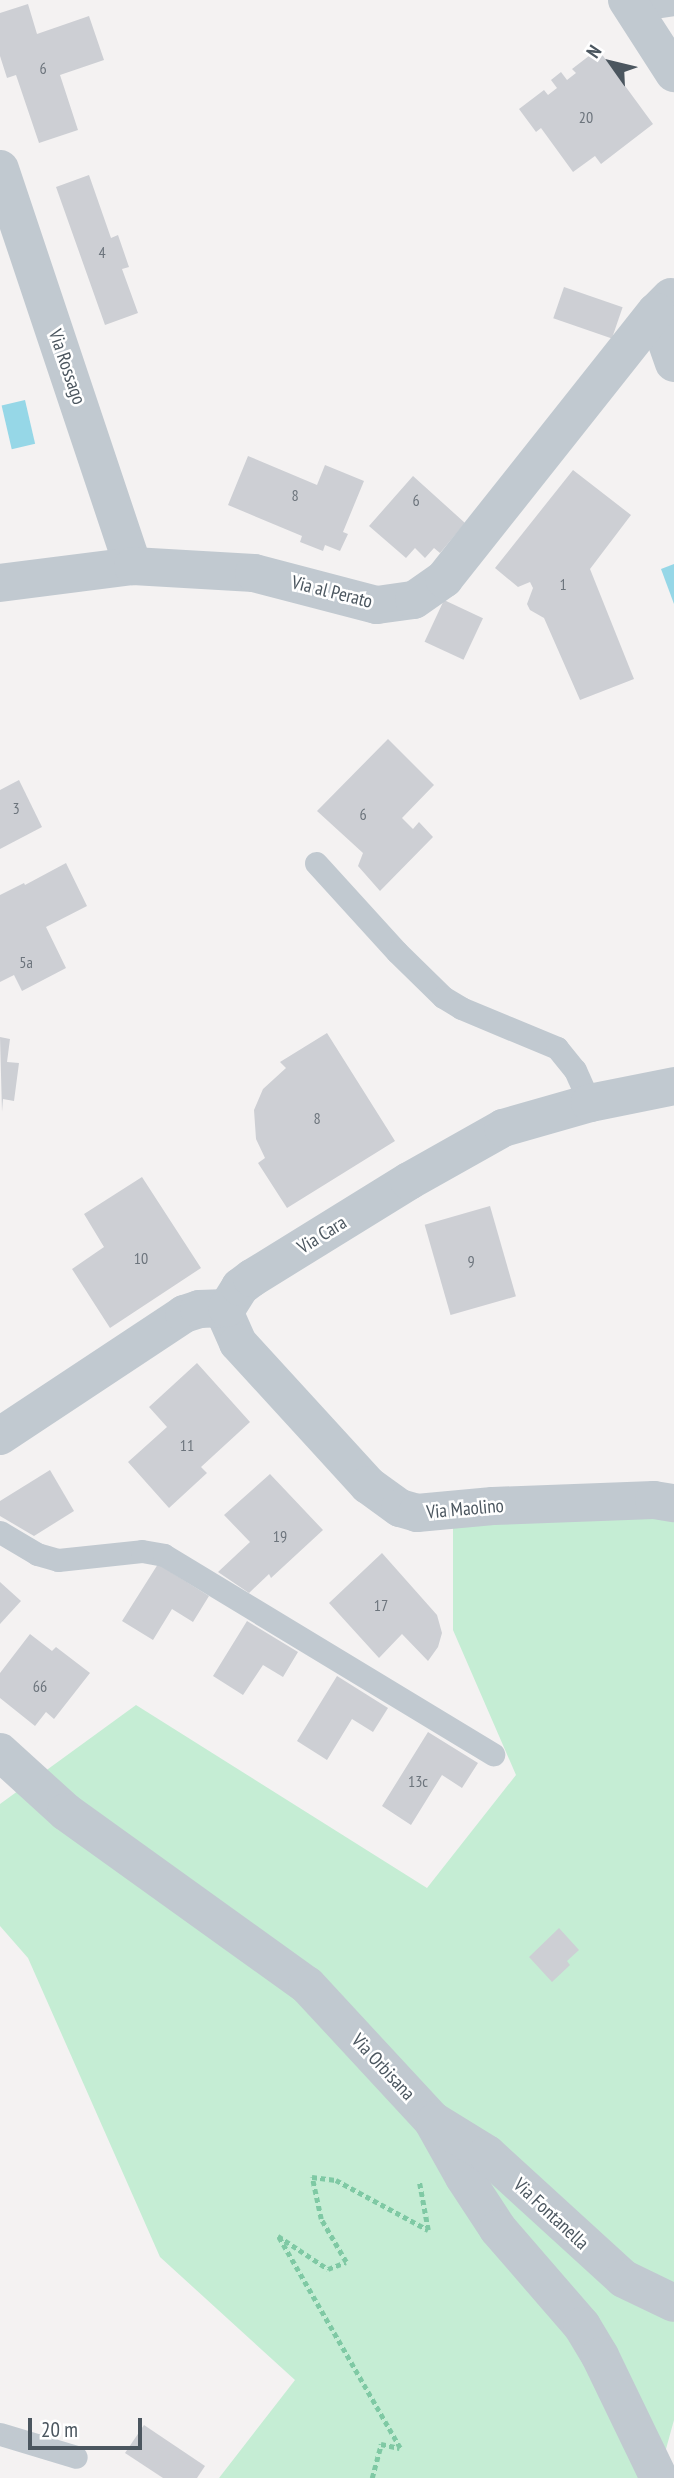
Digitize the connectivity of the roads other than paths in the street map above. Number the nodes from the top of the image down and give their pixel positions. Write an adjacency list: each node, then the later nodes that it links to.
1 (631, 3): 2 (lane); 3 (street)
2 (674, 4)
3 (674, 73)
4 (0, 169): 7 (street, Via Rossago)
5 (665, 303): 6 (street); 7 (street, Via al Perato)
6 (674, 363)
7 (133, 566): 8 (street, Via al Perato)
8 (0, 583)
9 (316, 863): 11 (lane)
10 (674, 1086): 11 (street, Via Cara)
11 (590, 1102): 12 (street, Via Cara)
12 (227, 1308): 13 (street); 14 (street, Via Maolino)
13 (0, 1436)
14 (674, 1503)
15 (0, 1532): 17 (lane)
16 (0, 1752): 18 (street, Via Orbisana)
17 (493, 1754)
18 (432, 2120): 19 (street, Via Fontanella); 22 (street, Via Orbisana)
19 (674, 2303)
20 (0, 2434): 21 (lane)
21 (76, 2456)
22 (659, 2478)

